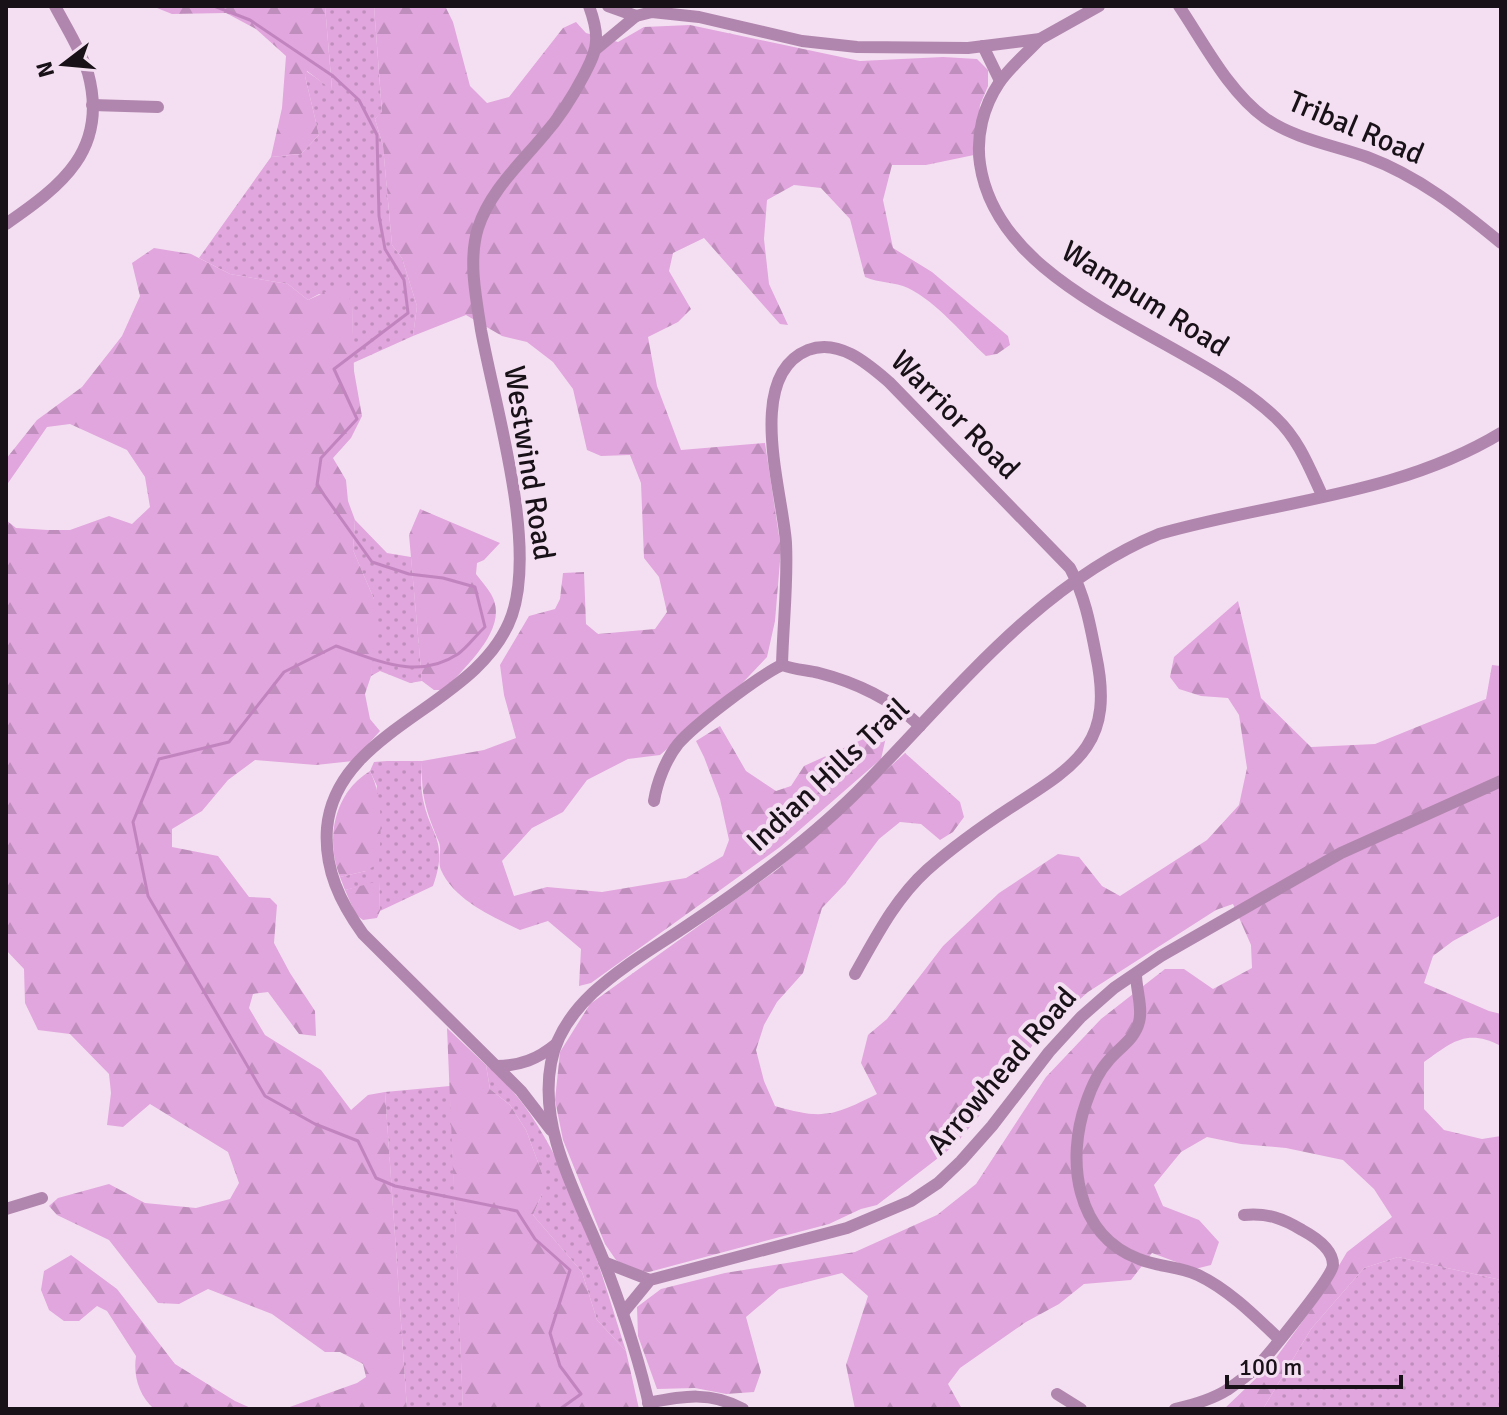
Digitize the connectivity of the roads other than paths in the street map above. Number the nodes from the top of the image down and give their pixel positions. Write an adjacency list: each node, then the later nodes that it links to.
1 (55, 6): 11 (street)
2 (589, 6): 9 (street)
3 (608, 6): 6 (street)
4 (1099, 6): 7 (street)
5 (1179, 6): 14 (street, Tribal Road)
6 (636, 16): 8 (street); 9 (street)
7 (1040, 39): 8 (street); 10 (street, Wampum Road)
8 (983, 46): 10 (street)
9 (595, 50): 25 (street, Westwind Road)
10 (1000, 81): 16 (street, Wampum Road)
11 (92, 105): 12 (street); 13 (street)
12 (158, 107)
13 (6, 224)
14 (1501, 243)
15 (1501, 433): 16 (street, Indian Hills Trail)
16 (1322, 495): 17 (street, Indian Hills Trail)
17 (1076, 579): 18 (street, Warrior Road); 19 (street, Indian Hills Trail); 22 (street)
18 (782, 665): 19 (street); 21 (street)
19 (920, 726): 24 (street, Indian Hills Trail)
20 (1501, 781): 23 (street, Arrowhead Road)
21 (654, 801)
22 (855, 974)
23 (1136, 974): 31 (street, Arrowhead Road); 33 (street)
24 (556, 1044): 25 (street); 26 (street, Indian Hills Trail)
25 (496, 1066): 26 (street, Westwind Road)
26 (553, 1132): 30 (street, Indian Hills Trail)
27 (42, 1198): 28 (street)
28 (6, 1209)
29 (1244, 1215): 33 (street)
30 (604, 1262): 31 (street); 32 (street, Indian Hills Trail)
31 (650, 1280): 32 (street)
32 (623, 1313): 35 (street, Indian Hills Trail)
33 (1279, 1339): 38 (street)
34 (1057, 1394): 37 (street)
35 (649, 1406): 36 (street)
36 (743, 1409)
37 (1081, 1409)
38 (1175, 1409)

